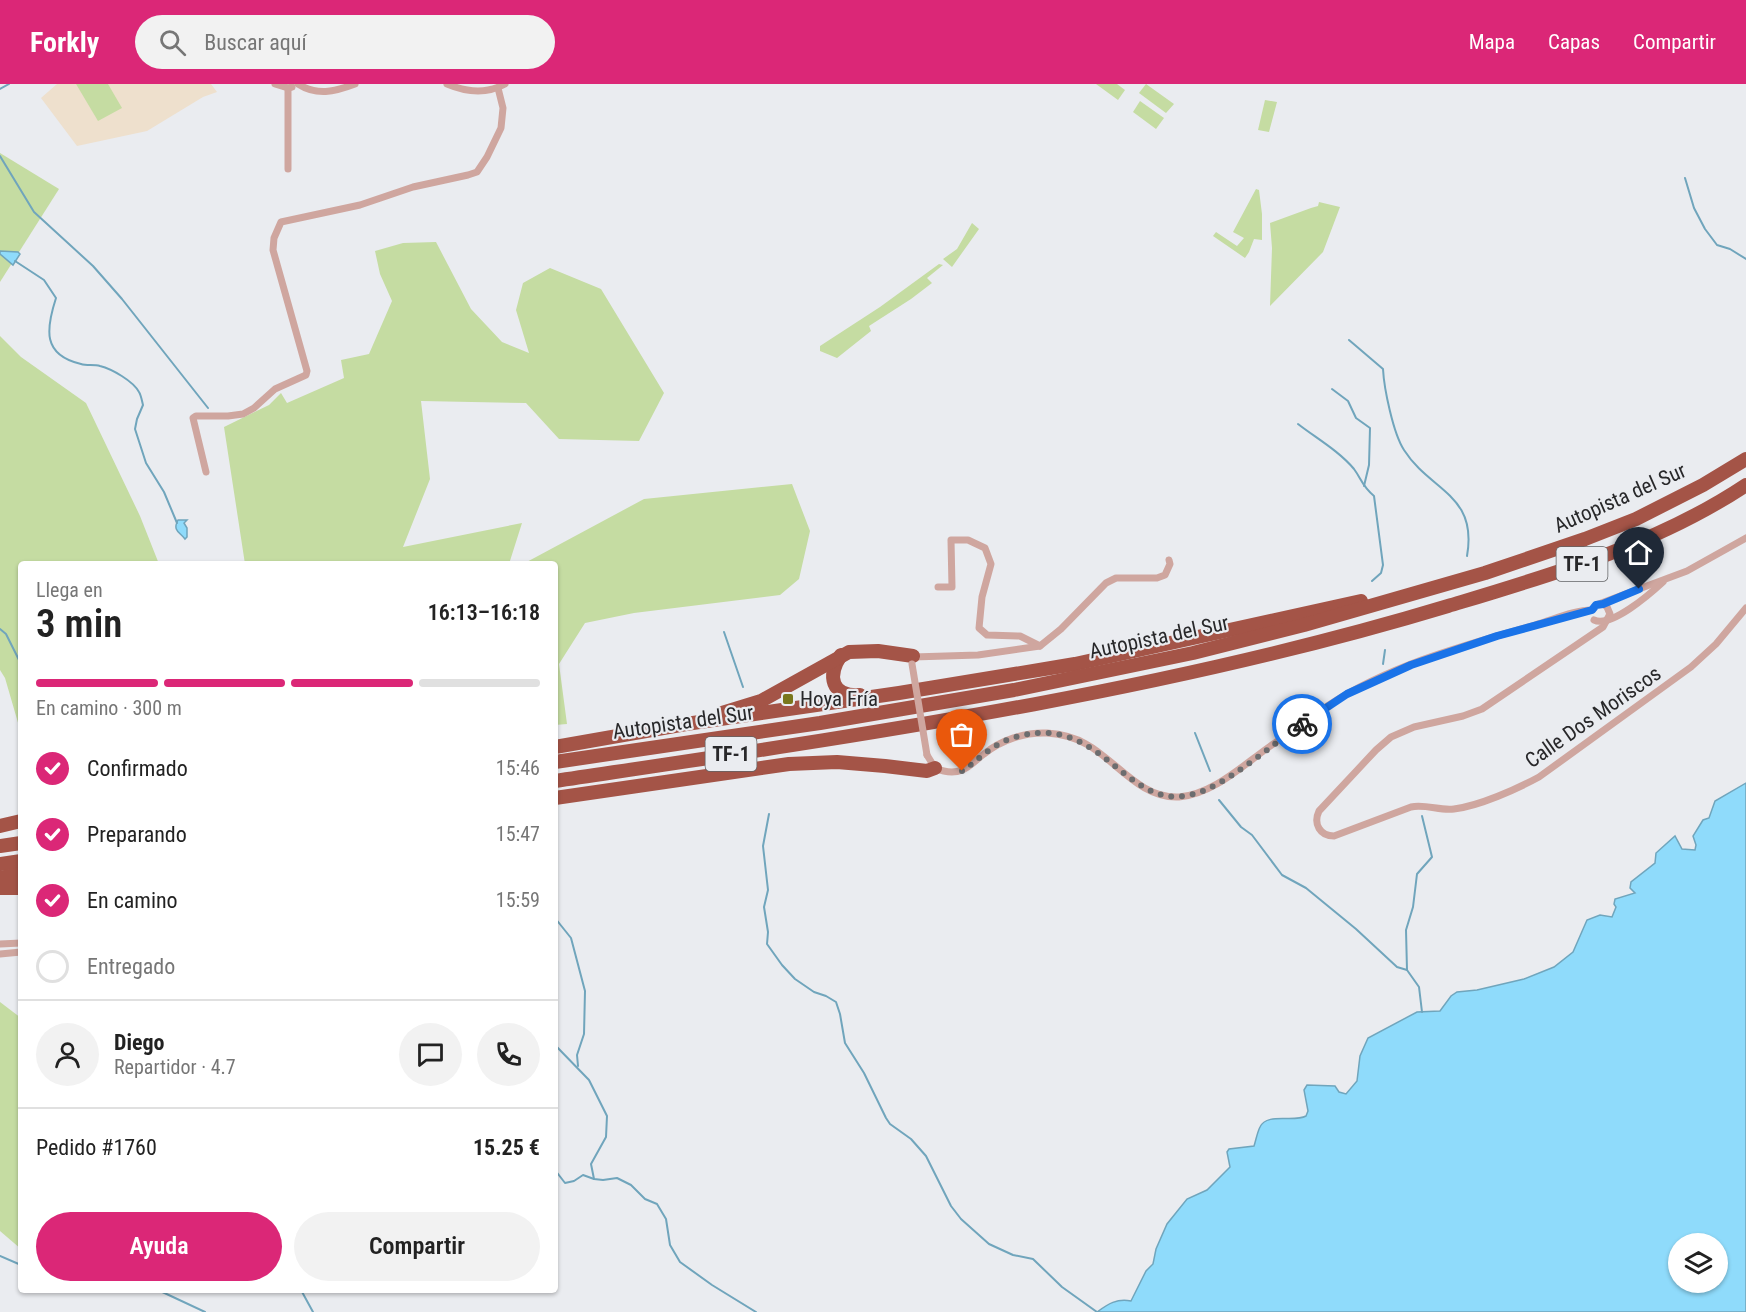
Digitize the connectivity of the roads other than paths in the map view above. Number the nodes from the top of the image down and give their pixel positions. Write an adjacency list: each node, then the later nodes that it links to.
1 (275, 84): 6 (street)
2 (298, 84): 3 (street); 6 (street)
3 (355, 84)
4 (506, 84): 7 (street)
5 (450, 85): 7 (street)
6 (284, 86): 8 (street)
7 (498, 88): 10 (street)
8 (288, 169)
9 (1746, 459): 14 (highway, Autopista del Sur / TF-1)
10 (207, 472)
11 (1746, 485): 31 (highway, Autopista del Sur / TF-1)
12 (1746, 538): 15 (street)
13 (1169, 560): 23 (street)
14 (1485, 573): 26 (highway); 29 (highway, Autopista del Sur / TF-1)
15 (1665, 580): 17 (street); 21 (street)
16 (938, 587): 23 (street)
17 (1603, 604): 19 (street); 21 (street)
18 (1746, 608): 22 (street, Calle Dos Moriscos)
19 (1592, 610): 20 (street); 30 (street)
20 (1594, 620): 21 (street); 22 (street)
21 (1606, 621): 22 (street)
22 (1586, 637)
23 (1040, 646): 25 (street)
24 (841, 655): 25 (highway); 26 (highway); 27 (highway)
25 (912, 660): 30 (street, bridge)
26 (898, 693): 27 (highway)
27 (686, 724): 28 (highway)
28 (558, 746)
29 (558, 762)
30 (935, 768): 34 (highway)
31 (624, 771): 32 (highway, Autopista del Sur / TF-1); 33 (highway)
32 (558, 781)
33 (558, 790)
34 (558, 798)
35 (18, 822): 36 (highway)
36 (0, 826)
37 (18, 829): 38 (highway)
38 (0, 832)
39 (18, 843): 40 (highway)
40 (0, 846)
41 (18, 861): 42 (highway)
42 (0, 864)
43 (18, 875): 44 (highway)
44 (0, 878)
45 (0, 888): 46 (highway)
46 (18, 888)
47 (18, 943): 48 (street)
48 (0, 944)
49 (18, 952): 50 (street)
50 (0, 954)

